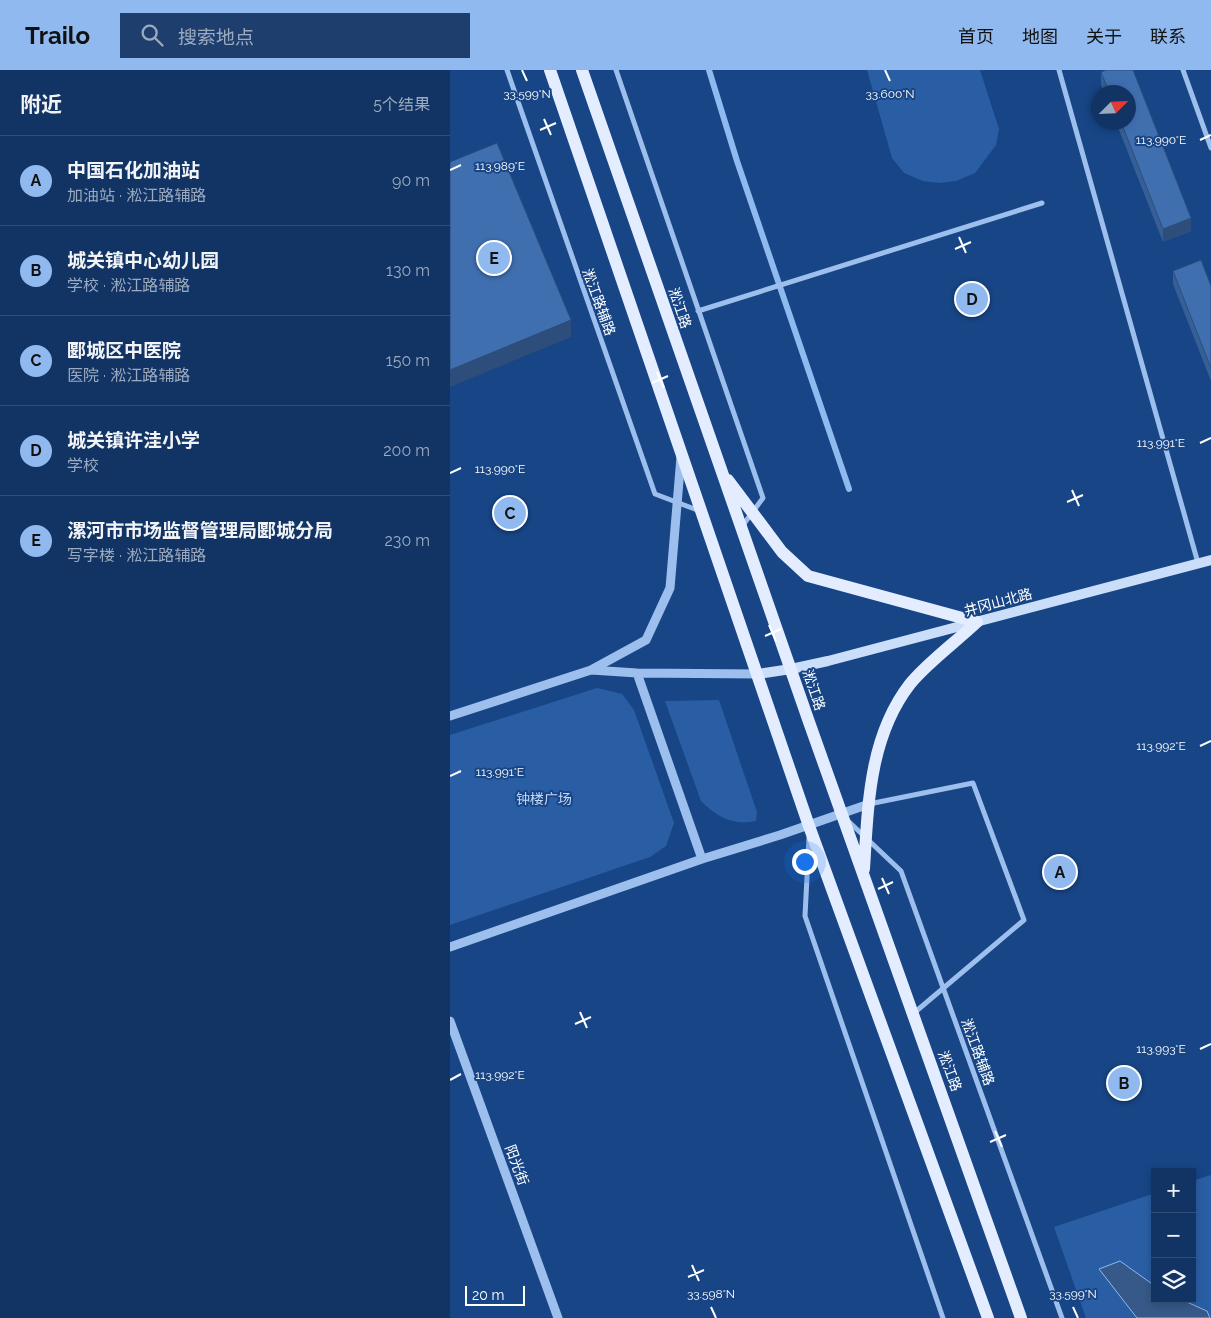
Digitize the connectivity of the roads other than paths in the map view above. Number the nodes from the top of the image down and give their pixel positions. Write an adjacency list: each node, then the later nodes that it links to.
1 (507, 70): 12 (street, 淞江路辅路)
2 (550, 70): 10 (main road)
3 (582, 70): 11 (main road, 淞江路)
4 (616, 70): 9 (street)
5 (1059, 70): 17 (street)
6 (1183, 70): 7 (street)
7 (1211, 148)
8 (1042, 203): 9 (street)
9 (698, 311): 14 (street)
10 (681, 451): 12 (street); 13 (main road)
11 (720, 470): 14 (main road); 15 (main road, 淞江路)
12 (676, 502): 13 (street, 淞江路辅路); 19 (street)
13 (702, 512): 22 (main road)
14 (752, 512): 15 (street); 18 (main road)
15 (741, 528): 20 (main road, 淞江路)
16 (1211, 560): 17 (main road, 井冈山北路)
17 (1198, 564): 18 (main road, 井冈山北路)
18 (977, 622): 20 (main road, 井冈山北路); 24 (main road)
19 (591, 670): 21 (street); 23 (street)
20 (791, 670): 22 (main road, 井冈山北路); 25 (main road, 淞江路)
21 (637, 673): 22 (street); 28 (street)
22 (758, 674): 26 (main road)
23 (450, 716)
24 (869, 804): 25 (street); 27 (main road); 31 (street)
25 (842, 815): 26 (street); 27 (street, 淞江路辅路); 29 (main road, 淞江路)
26 (810, 826): 28 (street); 35 (street); 36 (main road)
27 (866, 836): 29 (main road); 31 (street, 淞江路辅路)
28 (702, 859): 30 (street)
29 (863, 875): 32 (main road, 淞江路)
30 (450, 947)
31 (943, 988): 32 (street); 38 (street, 淞江路辅路)
32 (913, 1014): 37 (main road, 淞江路)
33 (450, 1021): 34 (street, 阳光街)
34 (558, 1318)
35 (943, 1318)
36 (988, 1318)
37 (1021, 1318)
38 (1062, 1318)

